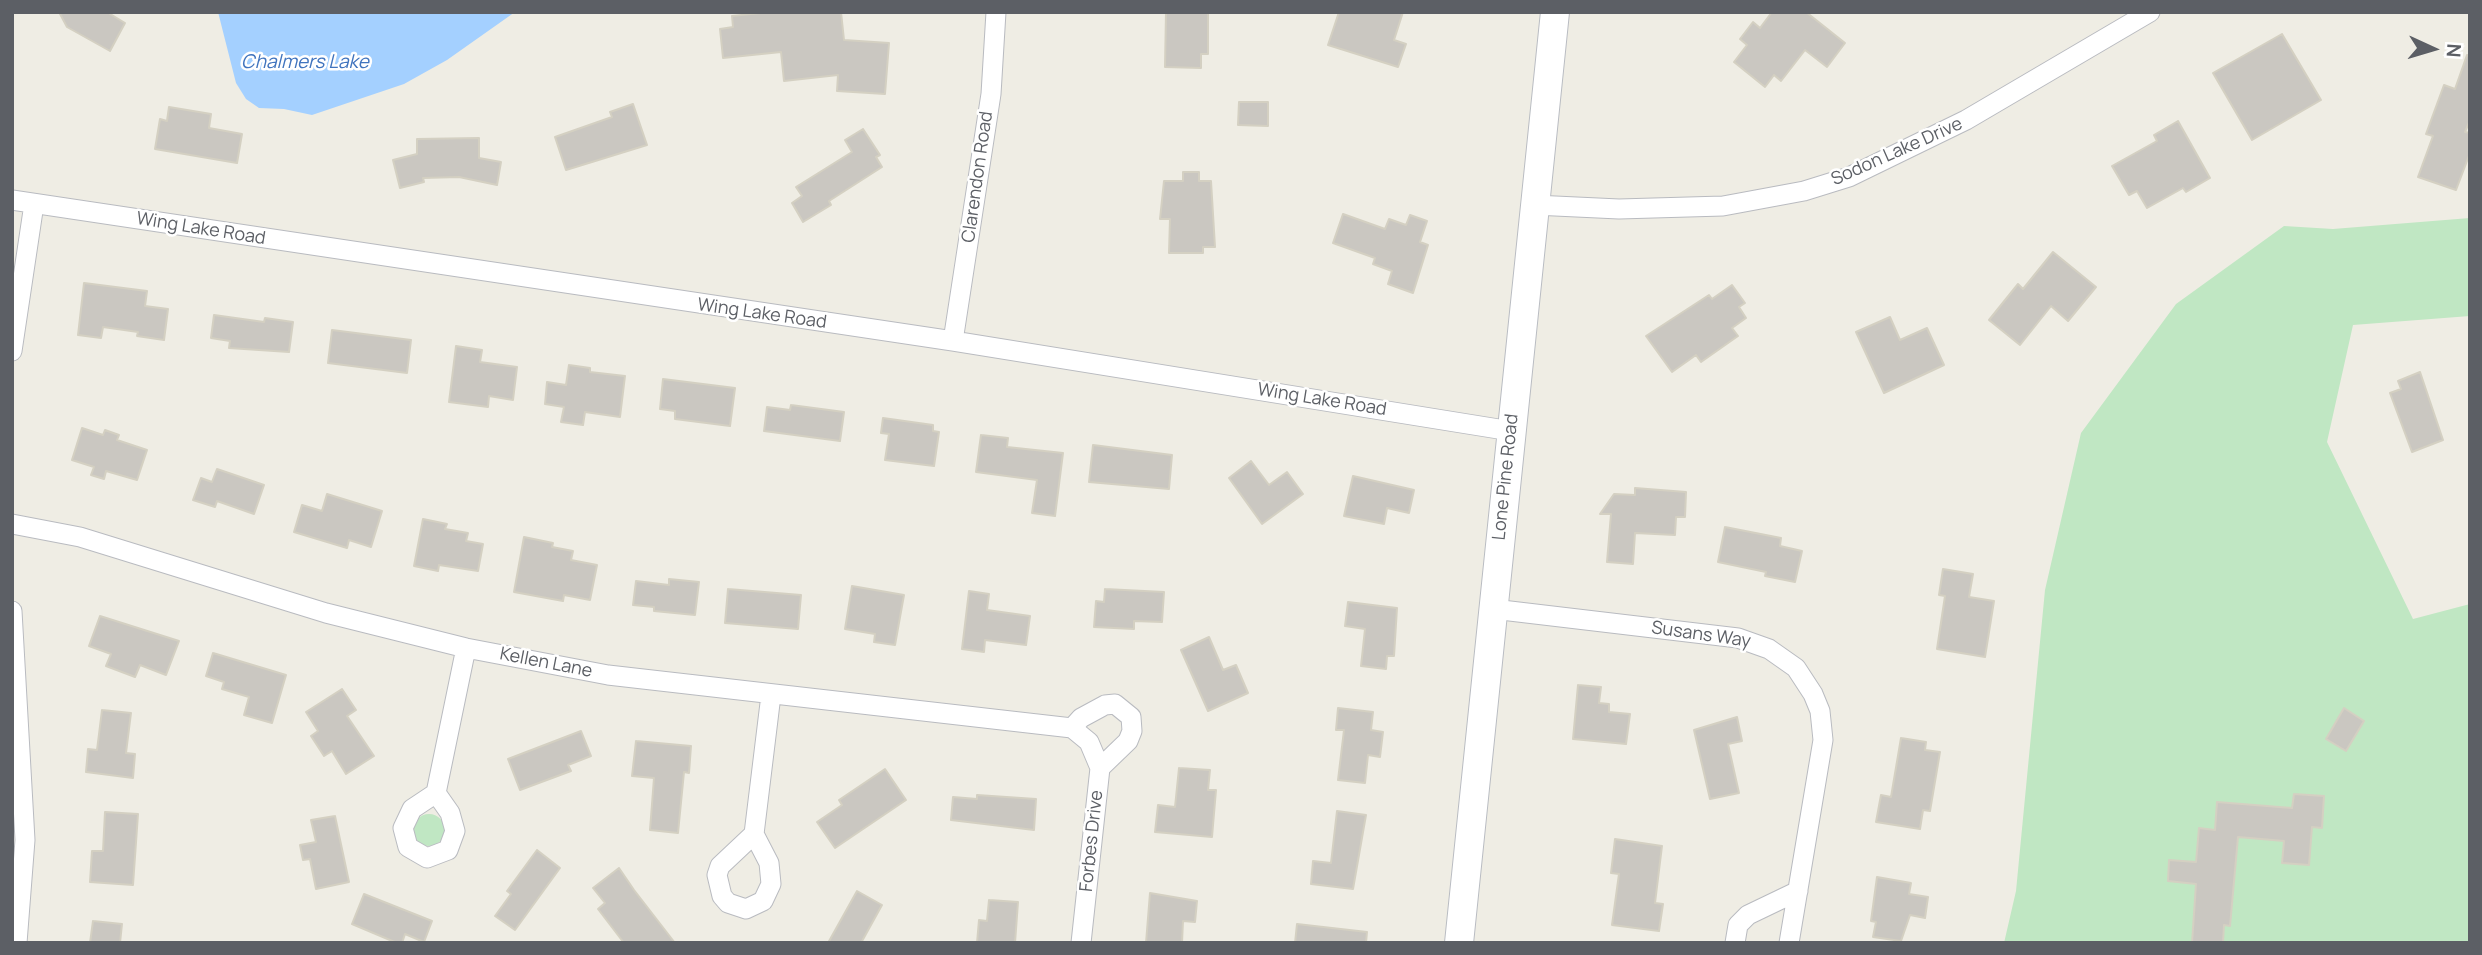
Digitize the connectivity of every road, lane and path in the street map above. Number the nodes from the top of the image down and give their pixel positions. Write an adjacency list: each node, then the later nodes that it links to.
1 (996, 12): 7 (street, Clarendon Road)
2 (1555, 12): 6 (street, Lone Pine Road)
3 (2150, 12): 6 (street, Sodon Lake Drive)
4 (12, 200): 5 (street, Wing Lake Road)
5 (34, 204): 7 (street, Wing Lake Road); 8 (street)
6 (1534, 205): 9 (street, Lone Pine Road)
7 (953, 341): 9 (street, Wing Lake Road)
8 (12, 351)
9 (1511, 431): 11 (street, Lone Pine Road)
10 (12, 524): 13 (street, Kellen Lane)
11 (1493, 610): 19 (street, Susans Way); 22 (street, Lone Pine Road)
12 (12, 611): 20 (street)
13 (466, 648): 14 (street, Kellen Lane); 17 (street)
14 (771, 695): 15 (street, Kellen Lane); 18 (street)
15 (1072, 728): 16 (street, Forbes Drive); 16 (street)
16 (1100, 768): 21 (street, Forbes Drive)
17 (436, 793)
18 (754, 834)
19 (1798, 891): 23 (street); 24 (street, Susans Way)
20 (16, 943)
21 (1081, 943)
22 (1459, 943)
23 (1735, 943)
24 (1789, 943)

